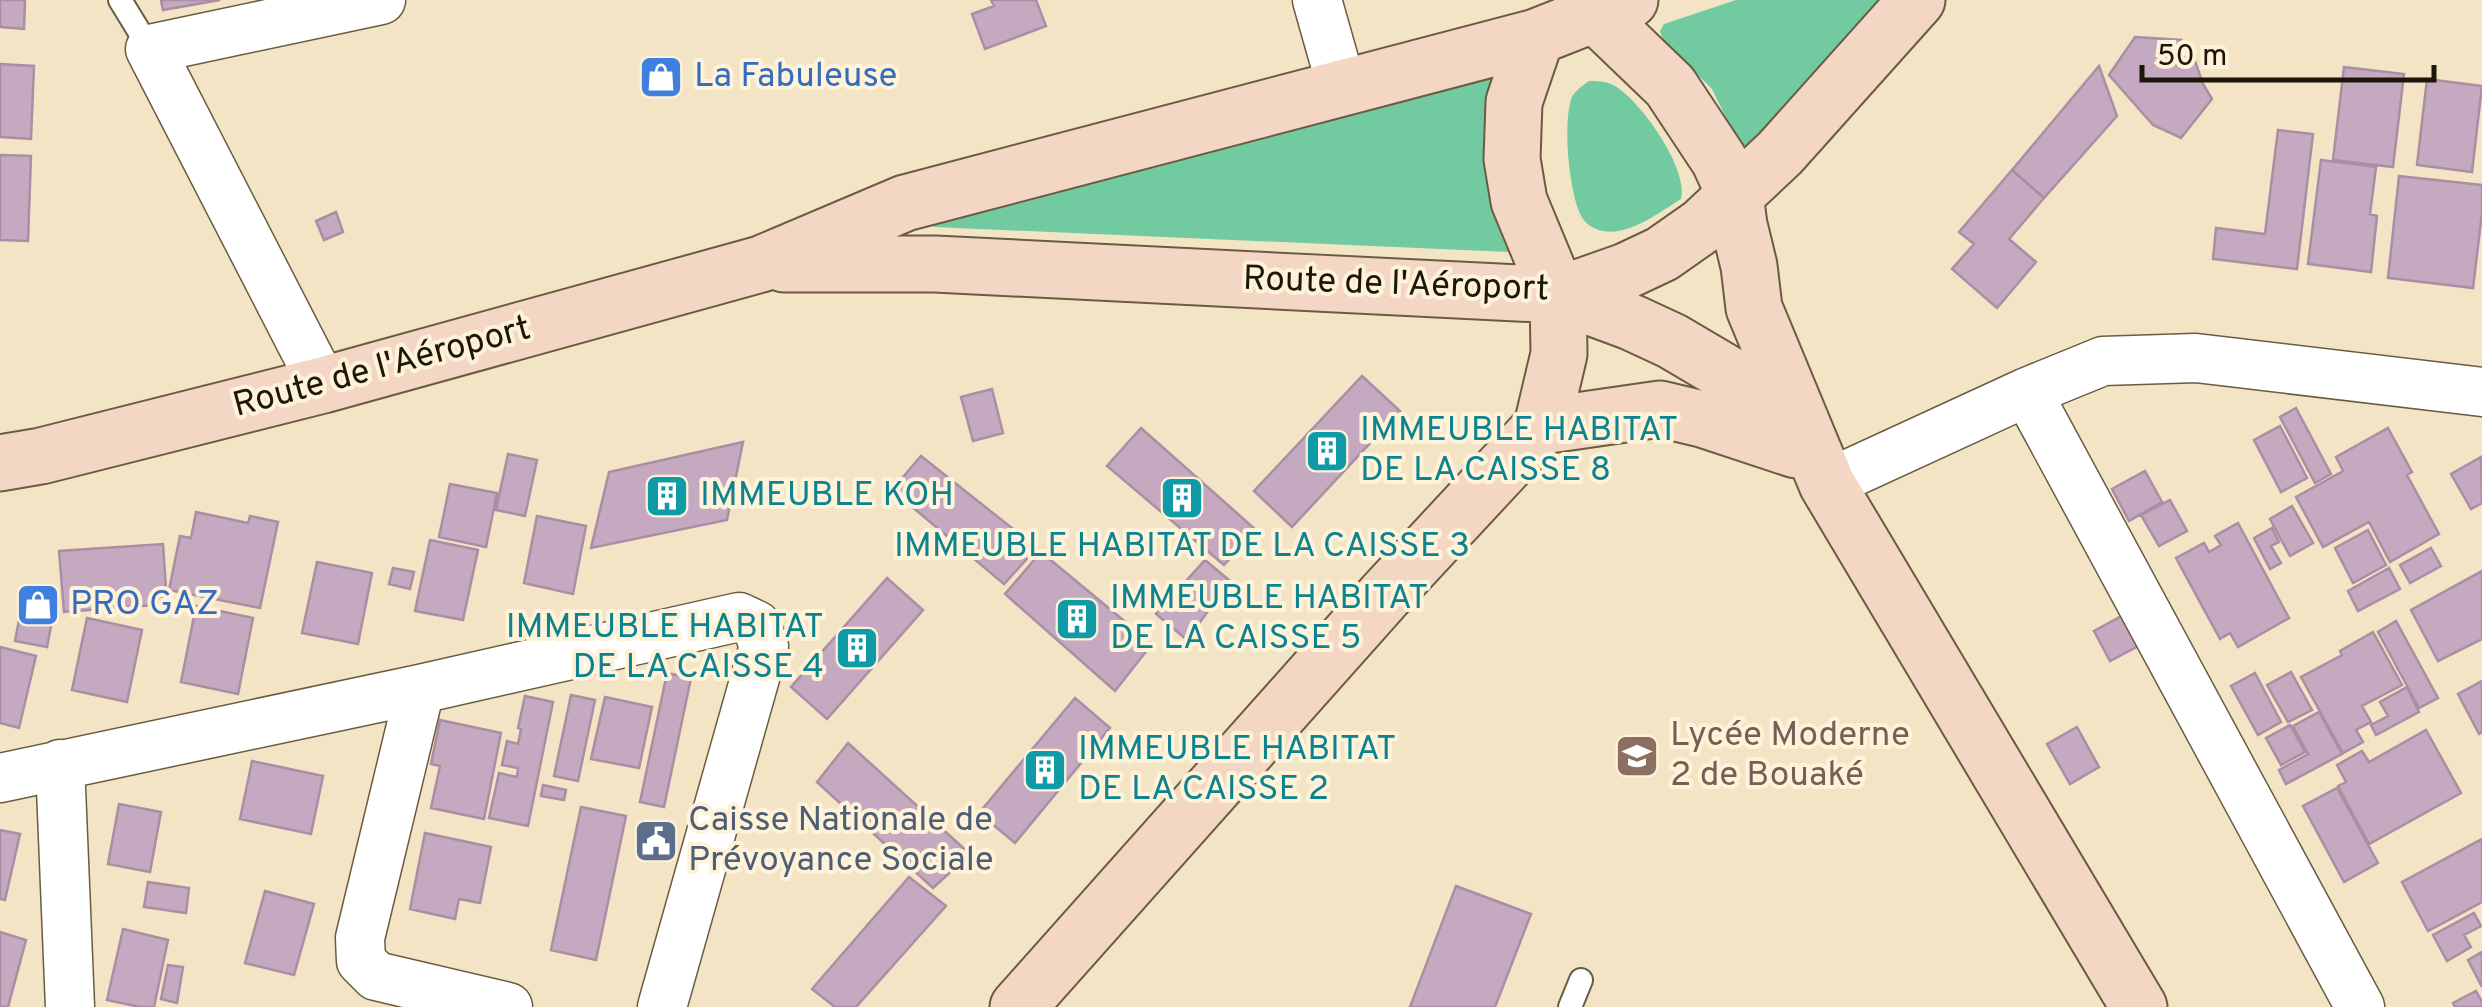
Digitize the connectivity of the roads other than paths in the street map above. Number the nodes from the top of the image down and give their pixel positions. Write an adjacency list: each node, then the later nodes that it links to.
1 (120, 0): 7 (lane)
2 (381, 0): 7 (street)
3 (1317, 0): 8 (street)
4 (1917, 0): 9 (main road, Route de l'Aéroport)
5 (1613, 7): 6 (main road, Route de l'Aéroport); 9 (main road)
6 (1536, 37): 8 (main road, Route de l'Aéroport); 11 (main road)
7 (150, 49): 12 (street)
8 (1342, 88): 10 (main road, Route de l'Aéroport)
9 (1735, 196): 11 (main road, Route de l'Aéroport); 17 (main road)
10 (762, 264): 11 (main road, Route de l'Aéroport); 12 (main road, Route de l'Aéroport)
11 (1558, 295): 15 (main road); 17 (main road)
12 (324, 385): 16 (main road, Route de l'Aéroport)
13 (2027, 392): 14 (street); 17 (street); 28 (street)
14 (2482, 392)
15 (1542, 426): 17 (main road); 25 (main road)
16 (0, 463)
17 (1813, 467): 27 (main road)
18 (420, 689): 19 (street); 23 (street); 24 (street)
19 (60, 764): 20 (street); 22 (street)
20 (0, 778)
21 (1580, 980): 26 (lane)
22 (70, 1007)
23 (508, 1007)
24 (662, 1007)
25 (1018, 1007)
26 (1570, 1007)
27 (2138, 1007)
28 (2360, 1007)

